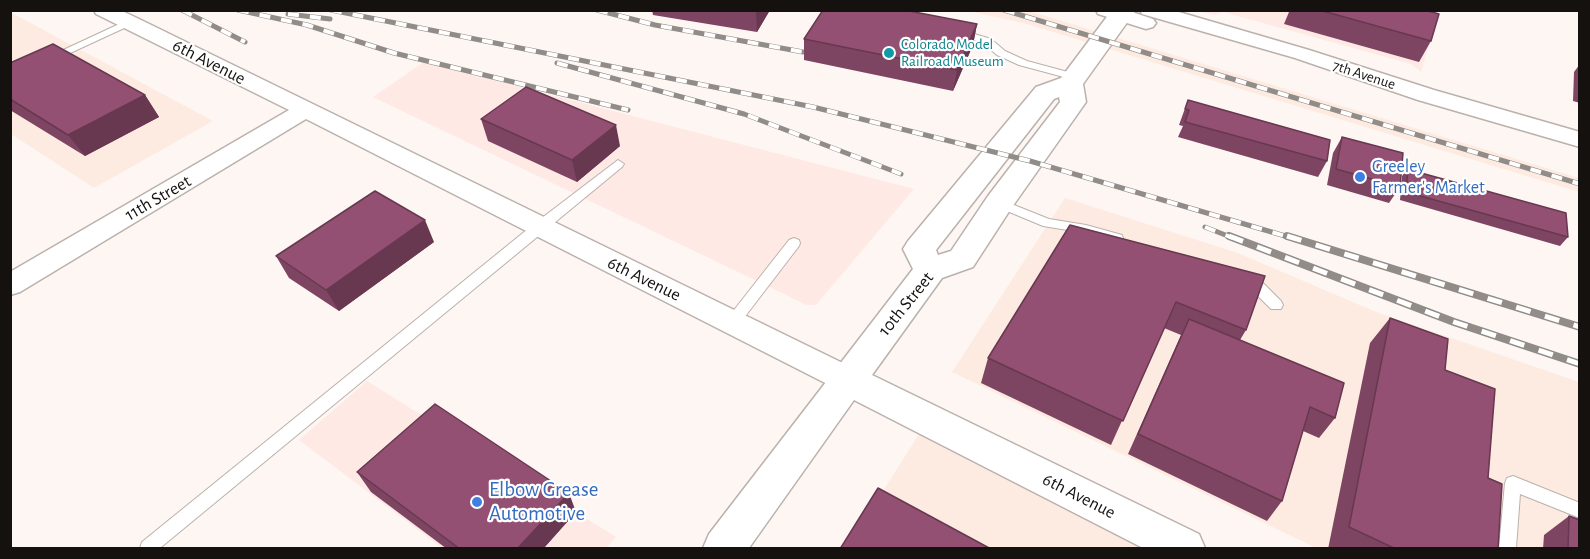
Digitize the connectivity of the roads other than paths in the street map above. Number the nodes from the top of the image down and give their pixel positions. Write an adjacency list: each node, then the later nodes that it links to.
1 (103, 10): 4 (street, 6th Avenue)
2 (1149, 10): 8 (street, 7th Avenue)
3 (1117, 12): 7 (street, 10th Street); 8 (street)
4 (130, 22): 6 (lane); 9 (street, 6th Avenue)
5 (943, 30): 7 (lane)
6 (43, 62)
7 (1073, 80): 12 (street, 10th Street); 16 (street)
8 (1426, 95): 10 (street, 7th Avenue)
9 (306, 110): 13 (street, 6th Avenue); 18 (street, 11th Street)
10 (1580, 140)
11 (618, 164): 13 (lane)
12 (999, 203): 14 (lane); 16 (street, 10th Street)
13 (538, 227): 20 (street, 6th Avenue); 23 (lane)
14 (1130, 242)
15 (794, 243): 20 (lane)
16 (930, 270): 21 (street, 10th Street)
17 (1238, 276): 19 (lane)
18 (10, 285)
19 (1275, 305)
20 (732, 323): 21 (street, 6th Avenue)
21 (848, 380): 24 (street, 10th Street); 25 (street, 6th Avenue)
22 (1580, 511): 26 (lane)
23 (148, 549)
24 (724, 549)
25 (1184, 549)
26 (1508, 549)

